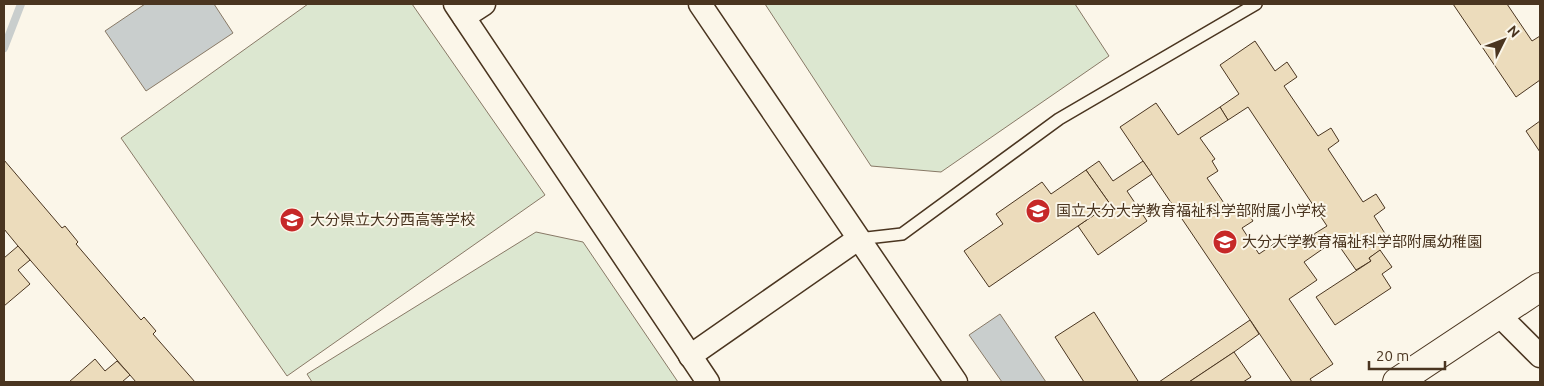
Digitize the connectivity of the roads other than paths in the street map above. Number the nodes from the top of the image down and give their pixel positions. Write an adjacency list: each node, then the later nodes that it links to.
1 (484, 4): 4 (street)
2 (700, 4): 5 (street)
3 (1256, 4): 5 (lane)
4 (459, 10): 8 (street)
5 (858, 239): 8 (street); 11 (street)
6 (1540, 287): 7 (street)
7 (1498, 314): 9 (street); 12 (street)
8 (690, 356): 10 (street)
9 (1540, 356)
10 (708, 382)
11 (956, 382)
12 (1396, 382)

